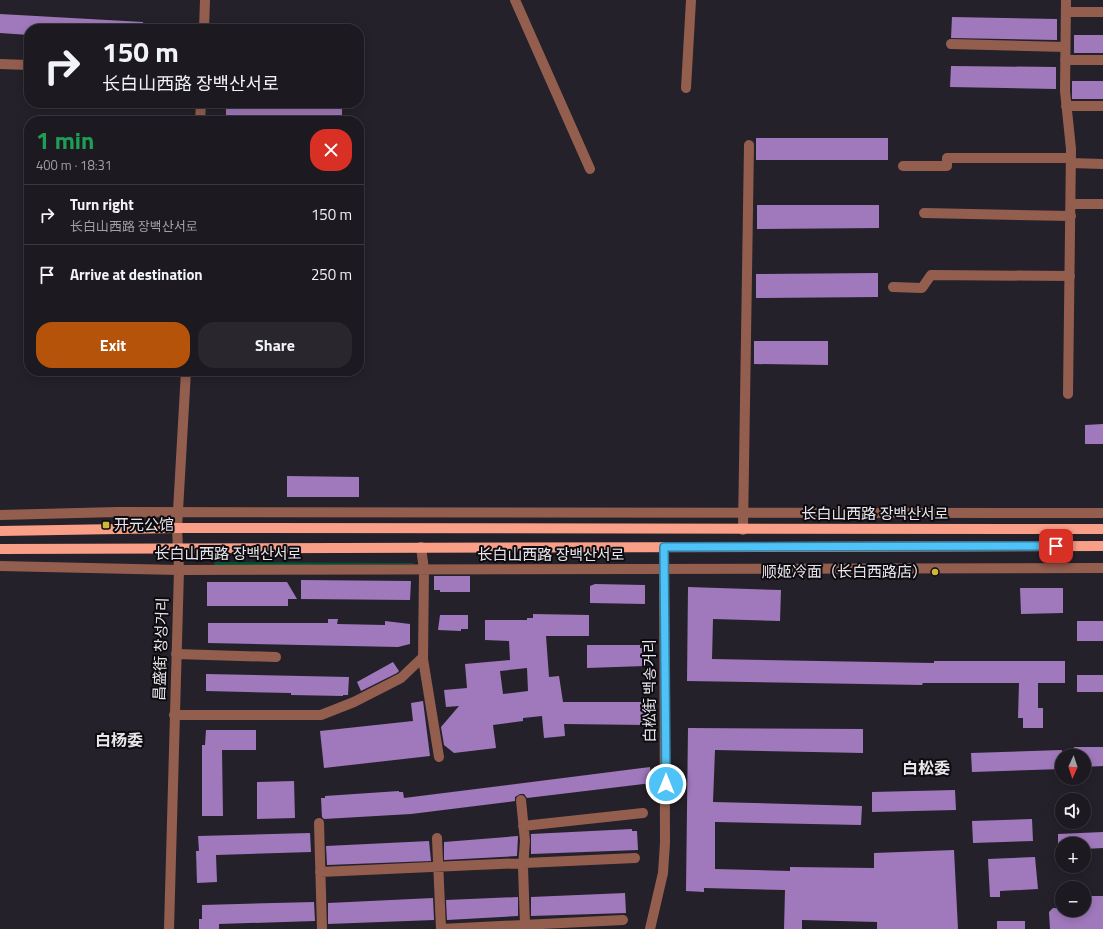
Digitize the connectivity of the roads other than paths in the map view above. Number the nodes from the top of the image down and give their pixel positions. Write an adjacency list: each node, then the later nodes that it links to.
1 (205, 0): 7 (street)
2 (515, 0): 21 (street)
3 (691, 0): 14 (street)
4 (1066, 0): 5 (street)
5 (1066, 12): 6 (street); 9 (street)
6 (1103, 12)
7 (204, 24)
8 (951, 44): 9 (street)
9 (1066, 47): 10 (street)
10 (1065, 60): 11 (street); 15 (street)
11 (1103, 60)
12 (0, 64): 13 (street)
13 (24, 65)
14 (686, 88)
15 (1066, 106): 16 (street); 18 (street)
16 (1103, 106)
17 (749, 145): 31 (street)
18 (1071, 161): 19 (street); 20 (street); 22 (street)
19 (1103, 164)
20 (903, 166)
21 (590, 169)
22 (1071, 204): 23 (street); 25 (street)
23 (1103, 204)
24 (924, 214): 25 (street)
25 (1070, 216): 26 (street)
26 (1070, 276): 27 (street); 29 (street)
27 (893, 287)
28 (186, 376): 30 (street, 昌盛街 창성거리)
29 (1068, 394)
30 (178, 513): 31 (street, 长白山西路 장백산서로); 33 (street, 长白山西路 장백산서로); 34 (street, 昌盛街 창성거리)
31 (744, 513): 32 (street, 长白山西路 장백산서로); 36 (street)
32 (1103, 513)
33 (0, 515)
34 (177, 528): 36 (main road, 长白山西路 장백산서로); 37 (main road, 长白山西路 장백산서로); 42 (street, 昌盛街 창성거리)
35 (1103, 529): 36 (main road, 长白山西路 장백산서로)
36 (743, 530)
37 (0, 531)
38 (1103, 546): 40 (main road, 长白山西路 장백산서로)
39 (421, 547): 40 (main road, 长白山西路 장백산서로); 42 (main road, 长白山西路 장백산서로); 46 (street)
40 (664, 547): 47 (street, 白松街 백송거리)
41 (0, 549): 42 (main road, 长白山西路 장백산서로)
42 (177, 549): 45 (street, 昌盛街 창성거리)
43 (0, 566): 45 (street, 长白山西路 장백산서로)
44 (1103, 568): 47 (street, 长白山西路 장백산서로)
45 (179, 570): 46 (street, 长白山西路 장백산서로); 48 (street, 昌盛街 창성거리)
46 (424, 570): 47 (street, 长白山西路 장백산서로); 50 (street)
47 (664, 570): 67 (street, 白松街 백송거리)
48 (176, 654): 49 (street); 51 (street, 昌盛街 창성거리)
49 (276, 657)
50 (423, 657): 51 (street); 52 (street)
51 (174, 715): 64 (street, 昌盛街 창성거리)
52 (439, 758)
53 (521, 800): 56 (street)
54 (643, 813): 56 (street)
55 (318, 823): 61 (street)
56 (524, 826): 59 (street)
57 (437, 838): 60 (street)
58 (635, 858): 59 (street)
59 (523, 863): 60 (street); 63 (street)
60 (438, 867): 61 (street); 66 (street)
61 (320, 872): 65 (street)
62 (624, 920): 63 (street)
63 (525, 925): 66 (street)
64 (169, 929)
65 (322, 929)
66 (441, 929)
67 (650, 929)

